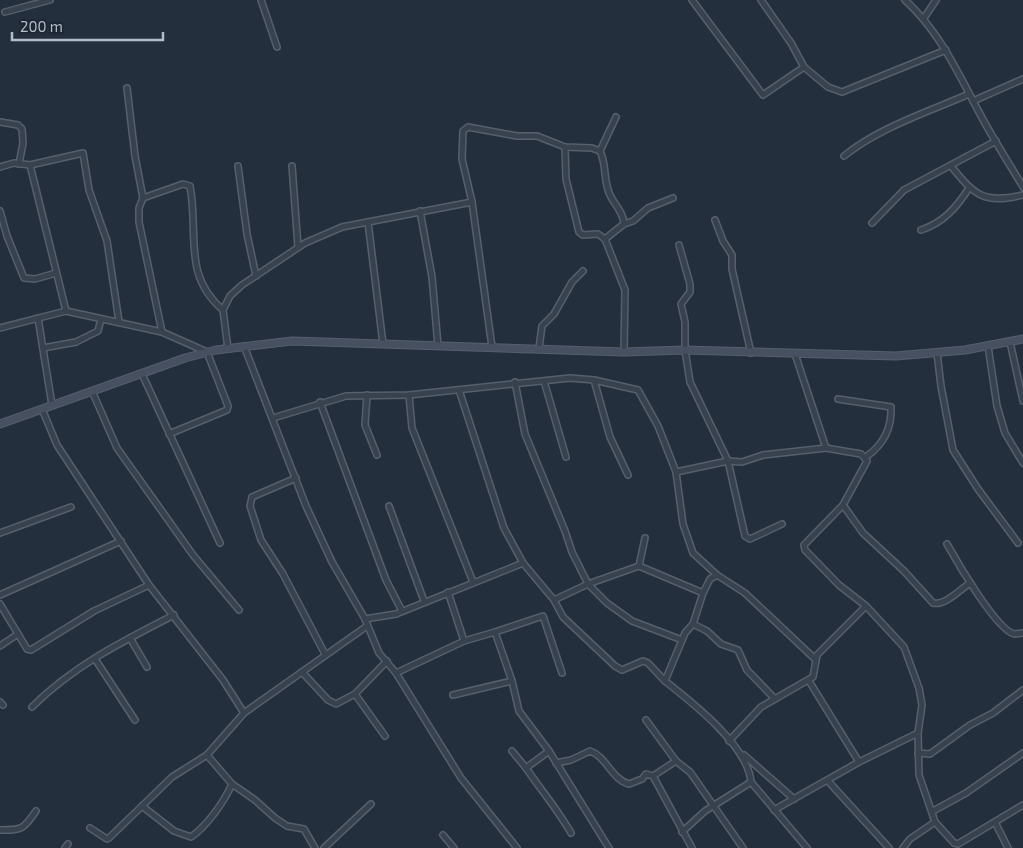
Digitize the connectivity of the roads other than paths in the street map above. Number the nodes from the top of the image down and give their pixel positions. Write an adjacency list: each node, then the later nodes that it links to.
1 (50, 0): 7 (street)
2 (261, 0): 9 (street)
3 (692, 0): 11 (street)
4 (761, 0): 11 (street)
5 (905, 0): 8 (street)
6 (936, 0): 8 (street)
7 (5, 12)
8 (924, 18): 10 (street)
9 (277, 47)
10 (946, 50): 11 (street); 14 (street)
11 (804, 68)
12 (1023, 79): 15 (street)
13 (127, 88): 31 (street)
14 (970, 94): 15 (street); 21 (street)
15 (973, 101): 18 (street)
16 (616, 117): 20 (street)
17 (0, 122): 22 (street)
18 (996, 141): 26 (street); 28 (street)
19 (564, 147): 20 (street); 33 (street); 41 (street)
20 (600, 151): 39 (street)
21 (844, 156)
22 (19, 164): 23 (street); 27 (street)
23 (30, 165): 45 (street); 51 (street)
24 (238, 166): 46 (street)
25 (292, 166): 43 (street)
26 (951, 166): 29 (street); 38 (street)
27 (0, 167)
28 (1023, 187)
29 (969, 188): 30 (street); 40 (street)
30 (1023, 195)
31 (144, 198): 47 (street); 53 (street)
32 (673, 198): 39 (street)
33 (472, 202): 35 (street); 60 (street)
34 (0, 211): 45 (street)
35 (420, 211): 37 (street); 58 (street)
36 (715, 220): 67 (street)
37 (368, 222): 43 (street); 56 (street)
38 (872, 223)
39 (624, 224): 41 (street)
40 (921, 230)
41 (605, 239): 66 (street)
42 (679, 245): 64 (street)
43 (298, 247): 46 (street)
44 (583, 272): 63 (street)
45 (56, 273): 48 (street)
46 (256, 276): 47 (street)
47 (223, 310): 62 (street)
48 (66, 311): 49 (street); 50 (street)
49 (38, 318): 52 (street); 61 (street)
50 (101, 320): 51 (street); 61 (street)
51 (119, 322): 53 (street)
52 (0, 328)
53 (162, 332): 65 (street)
54 (1023, 339): 55 (street)
55 (1010, 342): 59 (street); 79 (street)
56 (383, 344): 57 (street); 58 (street)
57 (244, 346): 62 (street); 83 (street)
58 (438, 346): 60 (street)
59 (988, 346): 68 (street); 91 (street)
60 (492, 347): 63 (street)
61 (43, 348): 81 (street)
62 (228, 348): 65 (street)
63 (539, 348): 66 (street)
64 (685, 350): 66 (street); 67 (street); 90 (street)
65 (207, 352): 70 (street); 85 (street)
66 (624, 352)
67 (750, 353): 69 (street)
68 (937, 353): 69 (street); 103 (street)
69 (795, 354): 86 (street)
70 (142, 374): 75 (street); 85 (street)
71 (594, 380): 72 (street); 92 (street); 93 (street)
72 (544, 381): 73 (street); 89 (street)
73 (515, 382): 74 (street); 110 (street)
74 (459, 390): 77 (street); 105 (street)
75 (92, 391): 81 (street); 119 (street)
76 (367, 395): 77 (street); 80 (street); 87 (street)
77 (409, 395): 108 (street)
78 (838, 398): 88 (street)
79 (1023, 401)
80 (320, 402): 83 (street); 120 (street)
81 (52, 405): 82 (street)
82 (42, 409): 84 (street); 101 (street)
83 (273, 418): 94 (street)
84 (0, 424)
85 (169, 434): 102 (street)
86 (826, 448): 88 (street); 90 (street)
87 (377, 454)
88 (866, 457): 96 (street)
89 (566, 458)
90 (728, 461): 92 (street); 98 (street)
91 (1023, 463)
92 (676, 472): 107 (street)
93 (628, 475)
94 (296, 478): 122 (street); 132 (street)
95 (390, 506): 116 (street)
96 (843, 506): 111 (street); 118 (street)
97 (71, 507): 99 (street)
98 (782, 524)
99 (0, 533)
100 (645, 538): 106 (street)
101 (121, 541): 109 (street); 114 (street)
102 (220, 543)
103 (1018, 543)
104 (947, 544): 111 (street)
105 (523, 563): 108 (street); 115 (street)
106 (639, 566): 110 (street); 113 (street)
107 (717, 575): 113 (street); 133 (street)
108 (473, 582): 112 (street)
109 (149, 584): 121 (street); 127 (street)
110 (588, 584): 115 (street); 129 (street)
111 (969, 584): 126 (street)
112 (448, 592): 116 (street); 130 (street)
113 (703, 593): 123 (street)
114 (0, 595)
115 (554, 600): 141 (street)
116 (424, 601): 120 (street)
117 (0, 604): 127 (street)
118 (866, 606): 133 (street); 151 (street)
119 (238, 610)
120 (402, 612): 122 (street)
121 (174, 615): 128 (street); 148 (street)
122 (365, 619): 124 (street)
123 (693, 624): 129 (street); 146 (street)
124 (366, 626): 132 (street); 135 (street)
125 (495, 632): 130 (street); 139 (street); 140 (street)
126 (1023, 632)
127 (18, 634): 131 (street)
128 (130, 638): 134 (street); 136 (street)
129 (682, 640): 141 (street)
130 (464, 641): 138 (street)
131 (0, 646)
132 (325, 654): 137 (street)
133 (815, 659): 142 (street)
134 (95, 660): 147 (street); 149 (street)
135 (387, 661): 138 (street); 144 (street)
136 (148, 667)
137 (302, 672): 144 (street); 148 (street)
138 (396, 673): 186 (street)
139 (562, 673)
140 (512, 681): 145 (street); 155 (street)
141 (665, 681): 153 (street)
142 (809, 681): 146 (street); 161 (street)
143 (1023, 690): 157 (street)
144 (355, 694): 152 (street)
145 (453, 695)
146 (775, 699): 153 (street)
147 (32, 707)
148 (244, 713): 159 (street)
149 (135, 720)
150 (646, 720): 160 (street)
151 (918, 733): 157 (street); 161 (street)
152 (385, 736)
153 (729, 741): 156 (street)
154 (512, 751): 163 (street)
155 (549, 752): 162 (street); 163 (street)
156 (741, 752): 166 (street); 168 (street)
157 (918, 753): 175 (street)
158 (1023, 753): 175 (street)
159 (207, 754): 167 (street); 171 (street)
160 (676, 761): 164 (street); 172 (street)
161 (859, 762): 165 (street)
162 (556, 763): 164 (street); 187 (street)
163 (526, 768): 181 (street)
164 (654, 776): 180 (street)
165 (828, 781): 168 (street); 191 (street)
166 (751, 782): 172 (street); 173 (street)
167 (232, 784): 171 (street); 183 (street)
168 (794, 799): 173 (street)
169 (371, 804): 184 (street)
170 (1023, 805): 177 (street)
171 (142, 806): 178 (street)
172 (712, 806): 180 (street); 189 (street)
173 (774, 810): 190 (street)
174 (36, 811): 179 (street)
175 (933, 811): 176 (street)
176 (935, 822): 177 (street); 192 (street)
177 (995, 822): 193 (street)
178 (90, 828)
179 (0, 830)
180 (682, 832): 188 (street)
181 (571, 833)
182 (443, 835): 185 (street)
183 (315, 848)
184 (324, 848)
185 (454, 848)
186 (517, 848)
187 (609, 848)
188 (692, 848)
189 (743, 848)
190 (807, 848)
191 (889, 848)
192 (903, 848)
193 (1008, 848)

